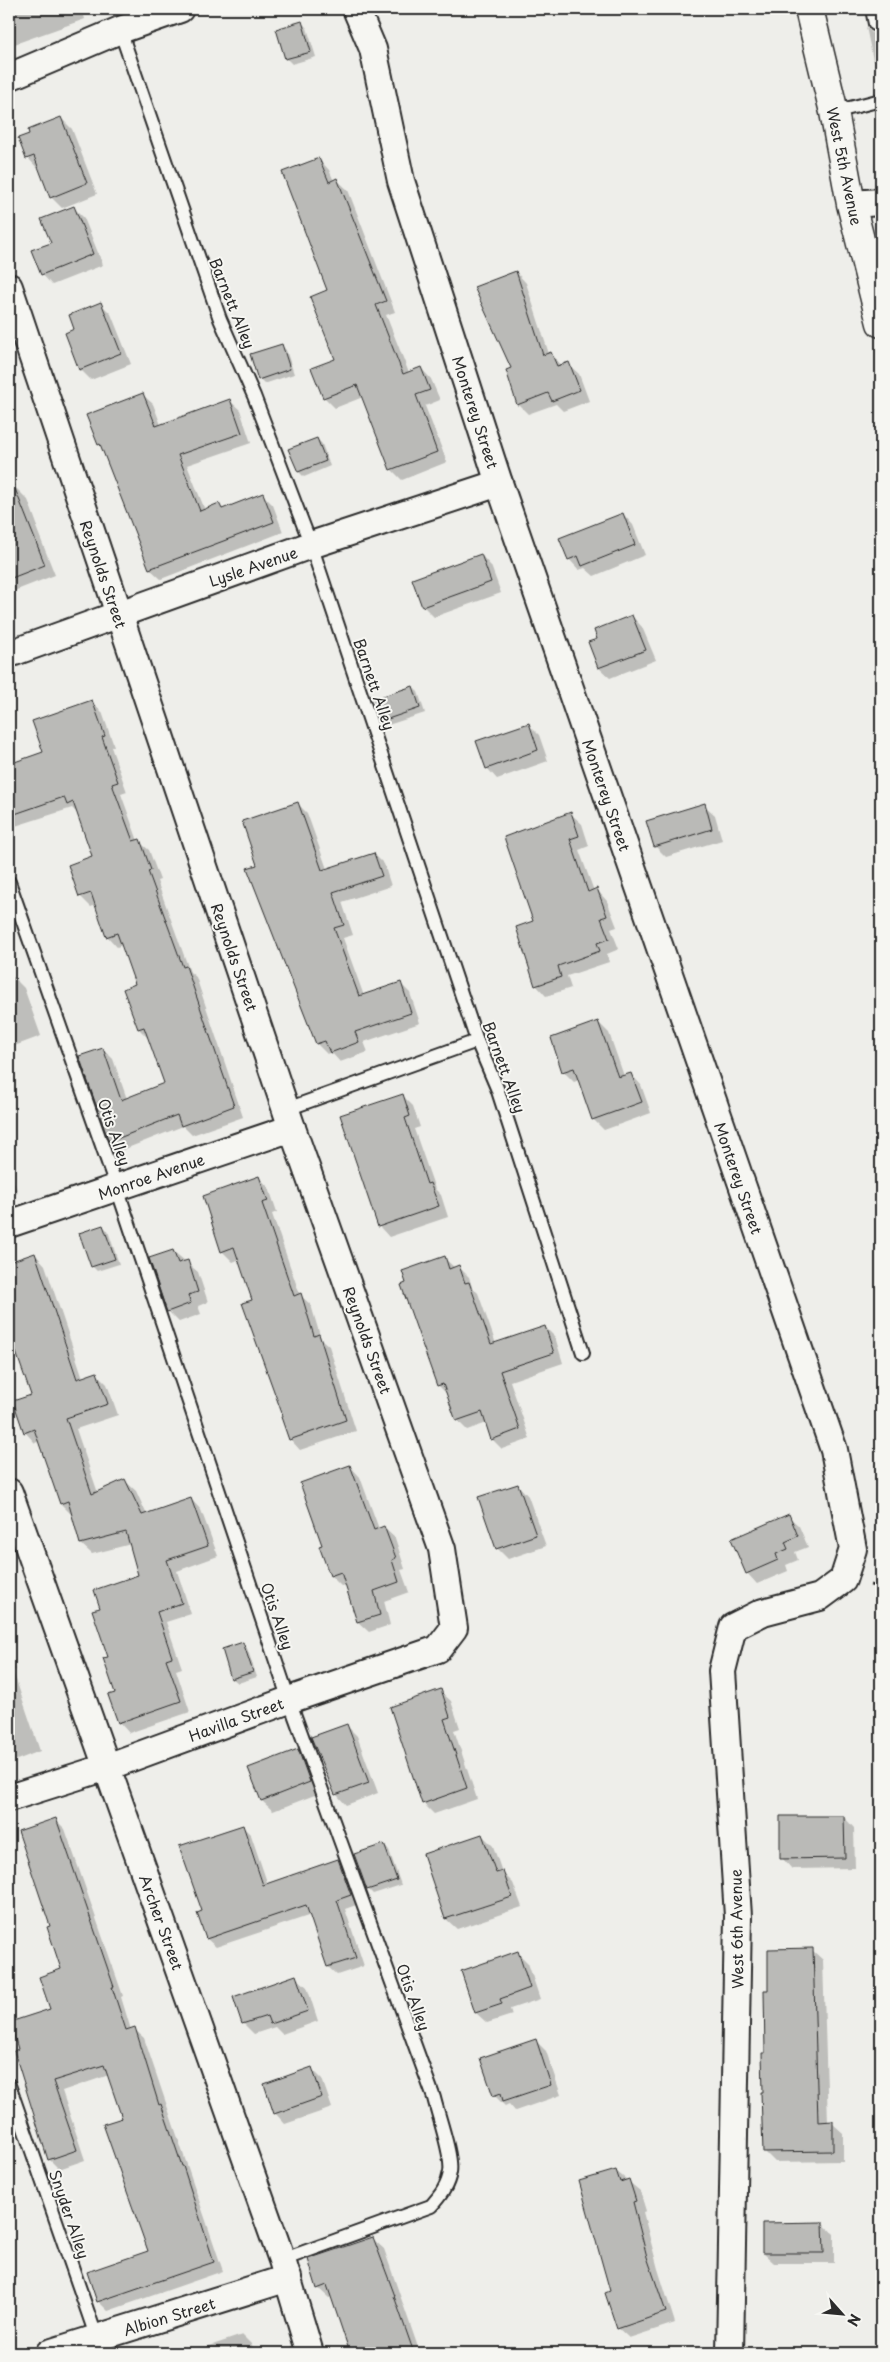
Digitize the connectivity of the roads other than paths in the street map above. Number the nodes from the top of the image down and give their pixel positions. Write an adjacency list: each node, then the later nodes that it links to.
1 (180, 9): 6 (street)
2 (356, 9): 14 (street, Monterey Street)
3 (809, 9): 9 (main road, West 5th Avenue)
4 (872, 9): 5 (lane)
5 (875, 24)
6 (120, 30): 7 (street); 15 (lane, Barnett Alley)
7 (9, 77)
8 (881, 100): 9 (lane)
9 (834, 112): 11 (main road, West 5th Avenue)
10 (881, 202): 11 (street)
11 (851, 204): 13 (main road, West 5th Avenue)
12 (9, 287): 16 (street, Reynolds Street)
13 (881, 323)
14 (499, 483): 15 (street, Lysle Avenue); 25 (street, Monterey Street)
15 (311, 545): 16 (street, Lysle Avenue); 19 (lane, Barnett Alley)
16 (118, 613): 17 (street, Lysle Avenue); 20 (street, Reynolds Street)
17 (9, 654)
18 (9, 882): 21 (lane, Otis Alley)
19 (478, 1041): 20 (lane, Monroe Avenue); 23 (lane, Barnett Alley)
20 (290, 1119): 21 (street, Monroe Avenue); 26 (street, Reynolds Street)
21 (117, 1188): 22 (street, Monroe Avenue); 27 (lane, Otis Alley)
22 (9, 1224)
23 (583, 1353)
24 (9, 1492): 28 (street, Archer Street)
25 (843, 1580): 35 (street, West 6th Avenue)
26 (454, 1628): 27 (street, Havilla Street)
27 (289, 1700): 28 (street, Havilla Street); 31 (lane, Otis Alley)
28 (107, 1768): 29 (street, Havilla Street); 31 (street, Archer Street)
29 (9, 1798)
30 (9, 2085): 32 (lane, Snyder Alley)
31 (285, 2269): 32 (street, Albion Street); 34 (street, Archer Street)
32 (99, 2346): 33 (street, Albion Street)
33 (49, 2353)
34 (310, 2353)
35 (730, 2353)

